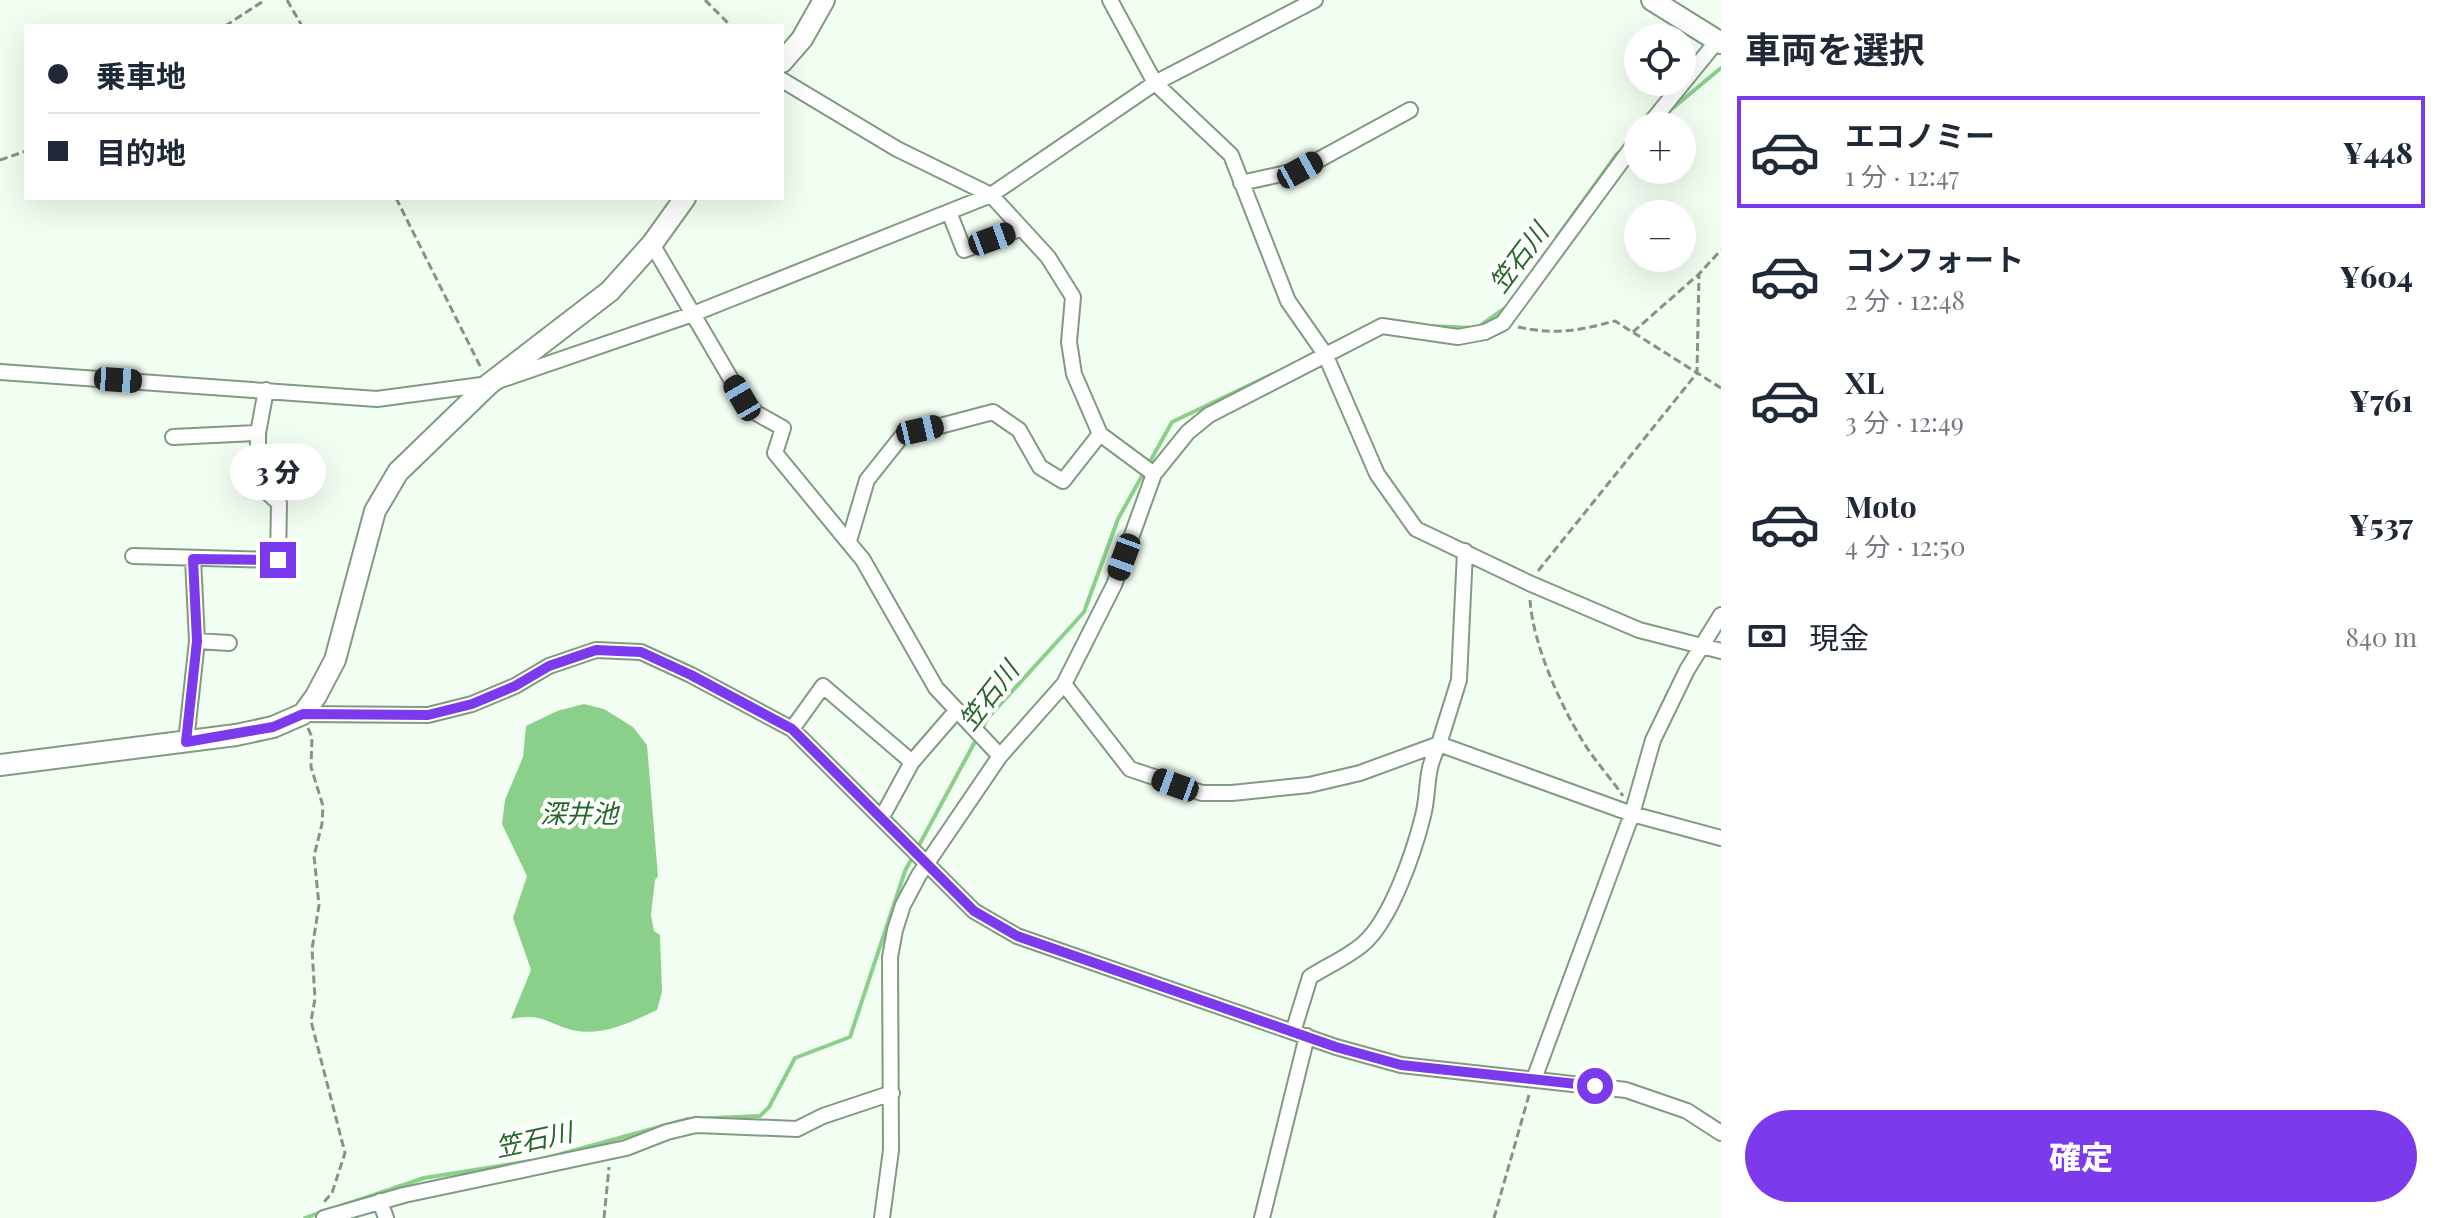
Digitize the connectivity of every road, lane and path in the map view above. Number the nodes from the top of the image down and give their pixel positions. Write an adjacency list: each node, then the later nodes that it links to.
1 (265, 0): 8 (path)
2 (287, 0): 9 (path)
3 (705, 0): 10 (path)
4 (824, 0): 12 (street)
5 (1110, 0): 14 (street)
6 (1315, 0): 14 (street)
7 (1652, 0): 11 (street)
8 (228, 24)
9 (301, 24)
10 (729, 24)
11 (1719, 42): 16 (street)
12 (784, 60)
13 (784, 81): 21 (street)
14 (1155, 83): 20 (street); 21 (street)
15 (1410, 110): 20 (street)
16 (1660, 112)
17 (24, 152): 19 (path)
18 (1624, 158): 30 (street)
19 (0, 160)
20 (1241, 183): 32 (street)
21 (991, 195): 24 (street); 25 (street)
22 (397, 200): 35 (path)
23 (684, 200): 26 (street)
24 (949, 212): 25 (street); 29 (street)
25 (1020, 229): 39 (street)
26 (652, 244): 29 (street); 35 (street)
27 (1721, 250): 28 (path)
28 (1699, 274): 31 (path); 34 (path)
29 (693, 314): 35 (street); 42 (street)
30 (1503, 323): 31 (path); 32 (street)
31 (1633, 332): 34 (path)
32 (1325, 354): 41 (street); 43 (street)
33 (0, 372): 37 (street)
34 (1697, 373): 36 (path); 46 (path)
35 (489, 384): 37 (street); 54 (street)
36 (1721, 388)
37 (266, 390): 38 (street)
38 (258, 433): 40 (street); 45 (street)
39 (1100, 434): 41 (street); 42 (street)
40 (173, 437)
41 (1154, 474): 52 (street)
42 (849, 541): 53 (street)
43 (1465, 551): 46 (street); 57 (street)
44 (133, 556): 45 (street)
45 (193, 559): 48 (street)
46 (1529, 583): 50 (street); 61 (path)
47 (1721, 615): 50 (street)
48 (197, 641): 49 (street); 56 (street)
49 (229, 643)
50 (1700, 646): 51 (street); 61 (street)
51 (1721, 651)
52 (1064, 684): 57 (street); 58 (street)
53 (957, 710): 58 (street); 59 (street)
54 (303, 714): 55 (street); 56 (street); 71 (path)
55 (792, 729): 59 (street); 62 (street)
56 (186, 742): 60 (street)
57 (1439, 744): 61 (street); 65 (street)
58 (1000, 756): 64 (street)
59 (912, 762): 62 (street)
60 (0, 765)
61 (1632, 814): 63 (street); 66 (street)
62 (882, 817): 64 (street)
63 (1721, 838)
64 (927, 862): 65 (street); 67 (street)
65 (1300, 1034): 66 (street); 75 (street)
66 (1534, 1079): 68 (street); 76 (path)
67 (892, 1093): 69 (street); 74 (street)
68 (1721, 1133)
69 (607, 1151): 70 (street); 73 (path)
70 (380, 1201): 71 (street); 72 (street)
71 (324, 1211)
72 (386, 1218)
73 (604, 1218)
74 (882, 1218)
75 (1262, 1218)
76 (1494, 1218)

